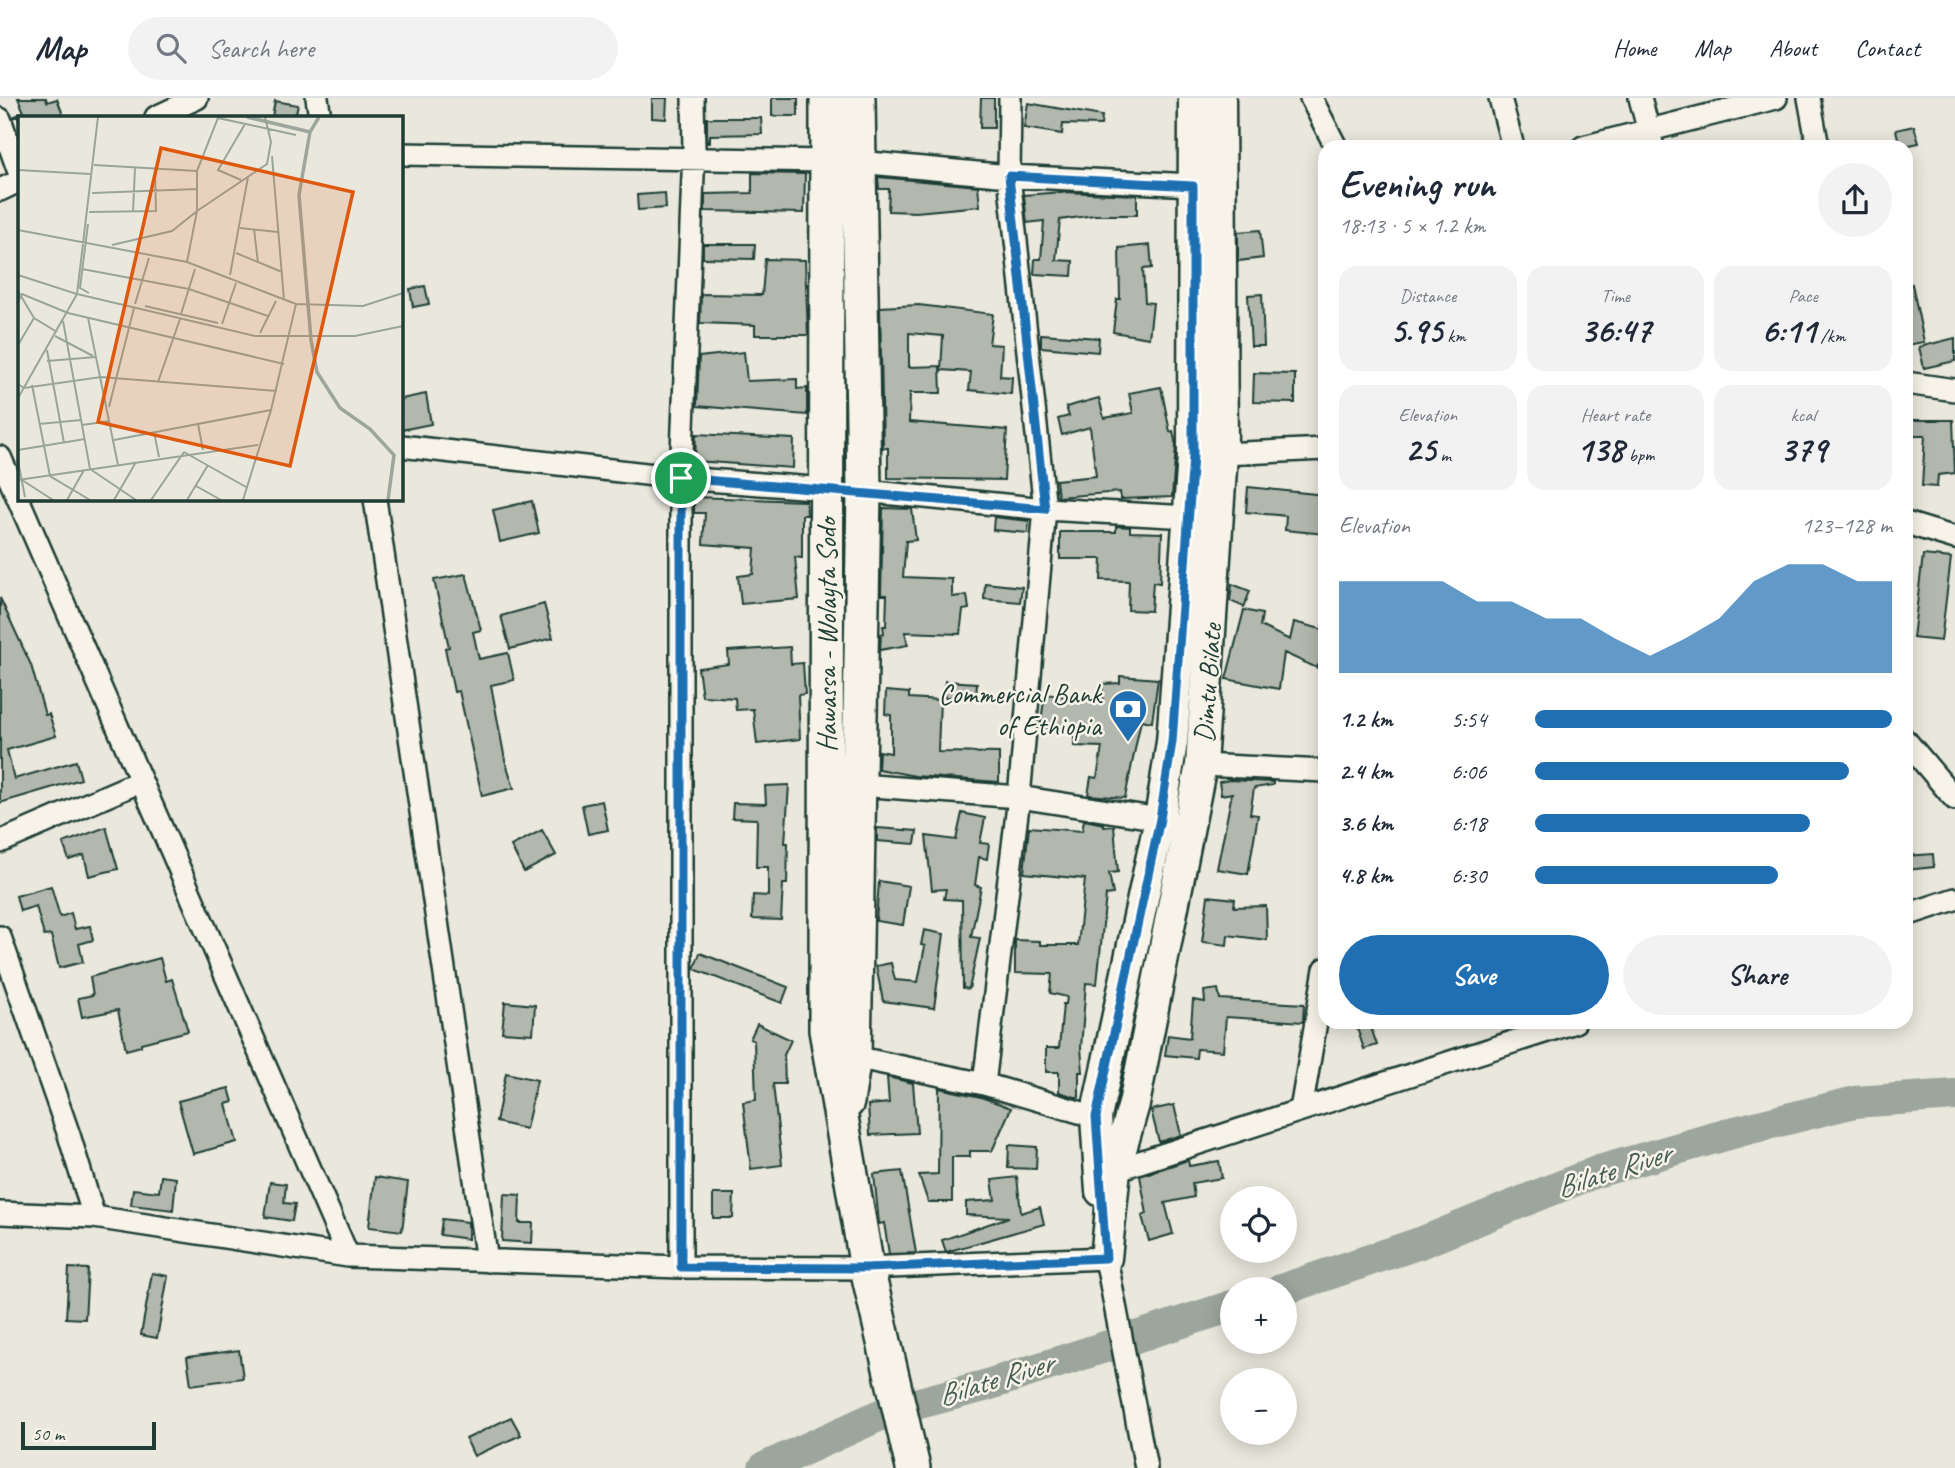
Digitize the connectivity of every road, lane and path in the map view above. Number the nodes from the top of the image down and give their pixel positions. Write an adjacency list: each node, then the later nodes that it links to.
1 (197, 98): 14 (street)
2 (317, 98): 15 (street)
3 (693, 98): 22 (street)
4 (827, 98): 23 (main road, Hawassa - Wolayta Sodo)
5 (858, 98): 23 (main road, Hawassa - Wolayta Sodo)
6 (1010, 98): 25 (street)
7 (1194, 98): 27 (main road)
8 (1220, 98): 33 (main road, Dimtu Bilate)
9 (1311, 98): 18 (street)
10 (1500, 98): 19 (street)
11 (1640, 98): 17 (street)
12 (1776, 98): 17 (street)
13 (1809, 98): 20 (street)
14 (158, 116)
15 (320, 116)
16 (0, 119): 24 (street)
17 (1650, 139)
18 (1332, 140)
19 (1511, 140)
20 (1817, 140)
21 (402, 153): 22 (street)
22 (694, 159): 23 (street); 35 (street)
23 (843, 162): 25 (street); 36 (main road, Hawassa - Wolayta Sodo); 37 (main road, Hawassa - Wolayta Sodo)
24 (18, 169)
25 (1009, 176): 27 (street); 40 (street)
26 (18, 181): 28 (street)
27 (1193, 186): 41 (main road)
28 (0, 190)
29 (1913, 384): 30 (street)
30 (1955, 390)
31 (402, 446): 35 (street)
32 (1318, 449): 33 (street)
33 (1222, 454): 45 (main road, Dimtu Bilate)
34 (0, 457): 38 (street)
35 (681, 478): 36 (street); 70 (street)
36 (827, 489): 37 (main road); 48 (main road, Hawassa - Wolayta Sodo)
37 (864, 491): 40 (street); 49 (main road, Hawassa - Wolayta Sodo)
38 (8, 498): 47 (street)
39 (375, 500): 69 (street)
40 (1045, 509): 41 (street); 50 (street)
41 (1189, 517): 52 (main road)
42 (1913, 525): 43 (street)
43 (1955, 538)
44 (1913, 749): 51 (street)
45 (1201, 765): 46 (street); 64 (main road, Dimtu Bilate)
46 (1318, 771)
47 (141, 781): 53 (street); 67 (street)
48 (826, 783): 49 (main road); 63 (main road, Hawassa - Wolayta Sodo)
49 (859, 785): 50 (street); 59 (main road, Hawassa - Wolayta Sodo)
50 (1019, 797): 52 (street); 60 (street)
51 (1955, 799)
52 (1160, 819): 62 (main road)
53 (0, 842)
54 (1955, 899): 55 (street)
55 (1913, 913)
56 (0, 937): 66 (street)
57 (1318, 1010): 61 (street)
58 (1551, 1029): 61 (street)
59 (854, 1057): 60 (street); 63 (main road, Hawassa - Wolayta Sodo)
60 (984, 1084): 62 (street)
61 (1301, 1110): 64 (street)
62 (1096, 1117): 68 (main road)
63 (843, 1128): 71 (main road, Hawassa - Wolayta Sodo)
64 (1115, 1170): 68 (main road, Dimtu Bilate)
65 (0, 1213): 66 (street)
66 (94, 1217): 67 (street)
67 (348, 1256): 69 (street)
68 (1106, 1258): 71 (street); 73 (street)
69 (487, 1261): 70 (street)
70 (681, 1267): 71 (street)
71 (867, 1268): 72 (main road, Hawassa - Wolayta Sodo)
72 (913, 1468)
73 (1146, 1468)

